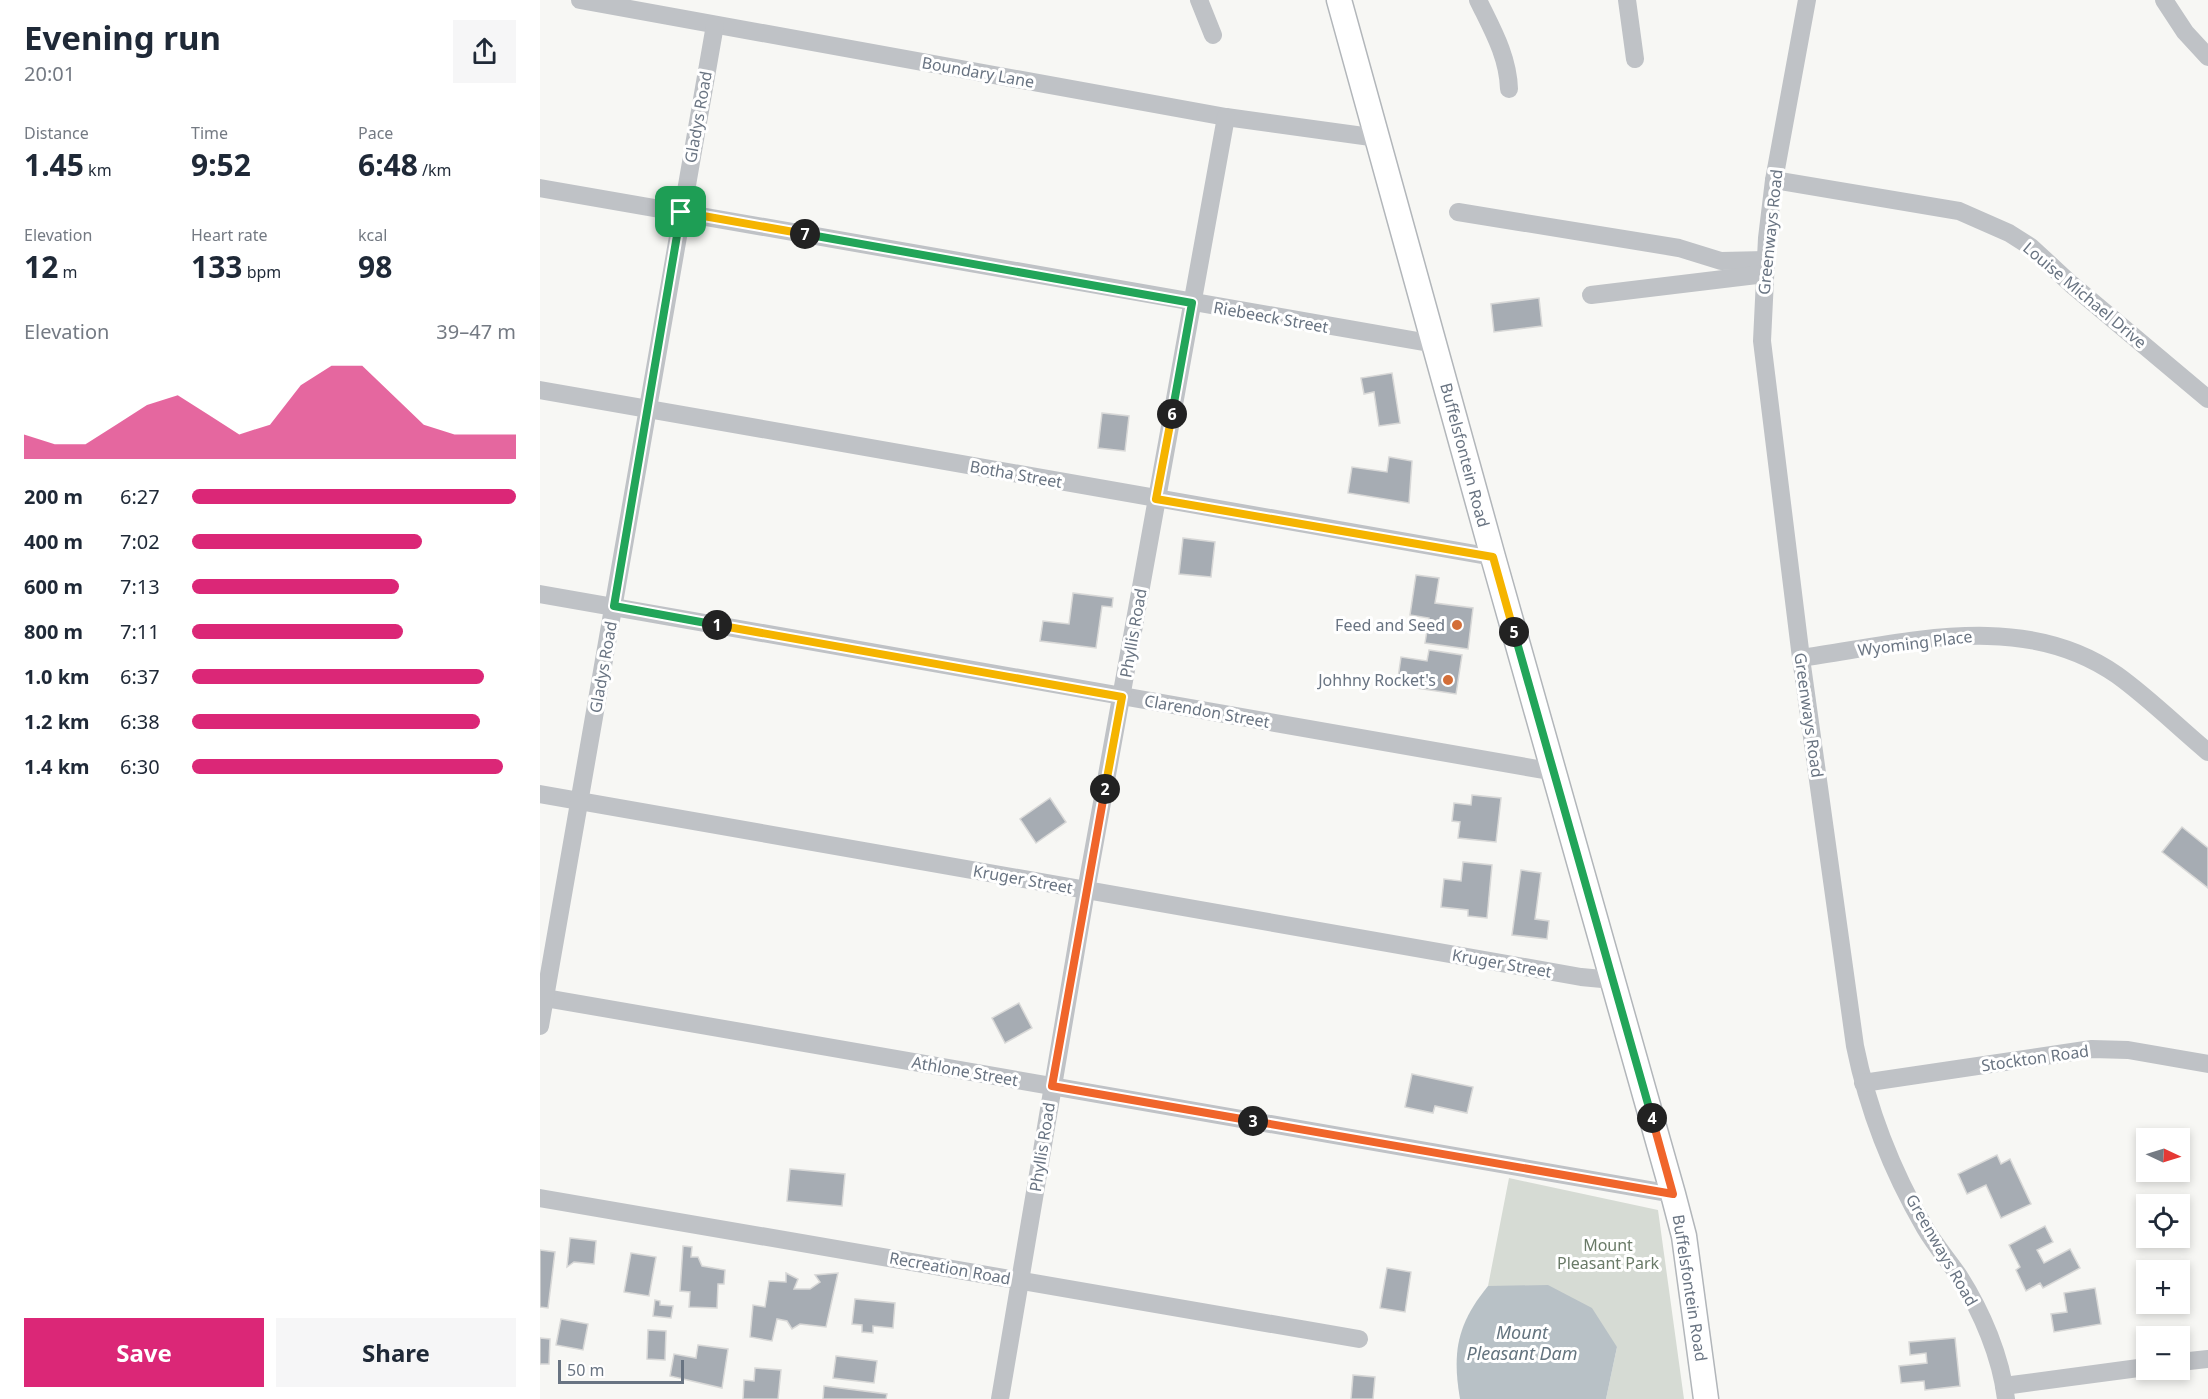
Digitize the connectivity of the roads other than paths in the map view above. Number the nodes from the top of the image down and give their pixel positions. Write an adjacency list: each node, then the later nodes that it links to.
1 (579, 0): 8 (street, Boundary Lane)
2 (1199, 0): 9 (street)
3 (1339, 0): 14 (main road, Buffelsfontein Road)
4 (1478, 0): 12 (street)
5 (1627, 0): 11 (street)
6 (1807, 0): 15 (street, Greenways Road)
7 (2164, 0): 10 (street)
8 (715, 25): 13 (street, Boundary Lane); 17 (street, Gladys Road)
9 (1213, 35)
10 (2208, 57)
11 (1635, 59)
12 (1509, 89)
13 (1226, 117): 14 (street, Boundary Lane); 21 (street, Phyllis Road)
14 (1378, 138): 22 (main road, Buffelsfontein Road)
15 (1774, 180): 19 (street, Greenways Road); 24 (street, Louise Michael Drive)
16 (540, 188): 17 (street, Riebeeck Street)
17 (681, 212): 21 (street, Riebeeck Street); 25 (street, Gladys Road)
18 (1458, 212): 19 (street)
19 (1765, 267): 20 (street); 30 (street, Greenways Road)
20 (1591, 295)
21 (1192, 303): 22 (street, Riebeeck Street); 26 (street, Phyllis Road)
22 (1435, 344): 27 (main road, Buffelsfontein Road)
23 (540, 390): 25 (street, Botha Street)
24 (2208, 399)
25 (647, 409): 26 (street, Botha Street); 29 (street, Gladys Road)
26 (1156, 499): 27 (street, Botha Street); 31 (street, Phyllis Road)
27 (1493, 557): 33 (main road, Buffelsfontein Road)
28 (540, 594): 29 (street, Clarendon Street)
29 (614, 606): 31 (street, Clarendon Street); 35 (street, Gladys Road)
30 (1801, 658): 32 (street, Wyoming Place); 41 (street, Greenways Road)
31 (1122, 697): 33 (street, Clarendon Street); 36 (street, Phyllis Road)
32 (2208, 752)
33 (1555, 772): 37 (main road, Buffelsfontein Road)
34 (540, 794): 35 (street, Kruger Street)
35 (580, 801): 36 (street, Kruger Street); 38 (street, Gladys Road)
36 (1086, 891): 37 (street, Kruger Street); 42 (street, Phyllis Road)
37 (1613, 980): 43 (main road, Buffelsfontein Road)
38 (543, 997): 39 (street, Gladys Road); 42 (street, Athlone Street)
39 (540, 1026)
40 (2208, 1064): 41 (street, Stockton Road)
41 (1863, 1083): 50 (street, Greenways Road)
42 (1052, 1086): 43 (street, Athlone Street); 45 (street, Phyllis Road)
43 (1673, 1194): 52 (main road, Buffelsfontein Road)
44 (540, 1198): 45 (street, Recreation Road)
45 (1021, 1281): 46 (street, Recreation Road); 51 (street, Phyllis Road)
46 (1359, 1339)
47 (2208, 1359): 48 (street)
48 (2190, 1361)
49 (2136, 1369): 50 (street)
50 (2005, 1392)
51 (1000, 1399)
52 (1706, 1399)

